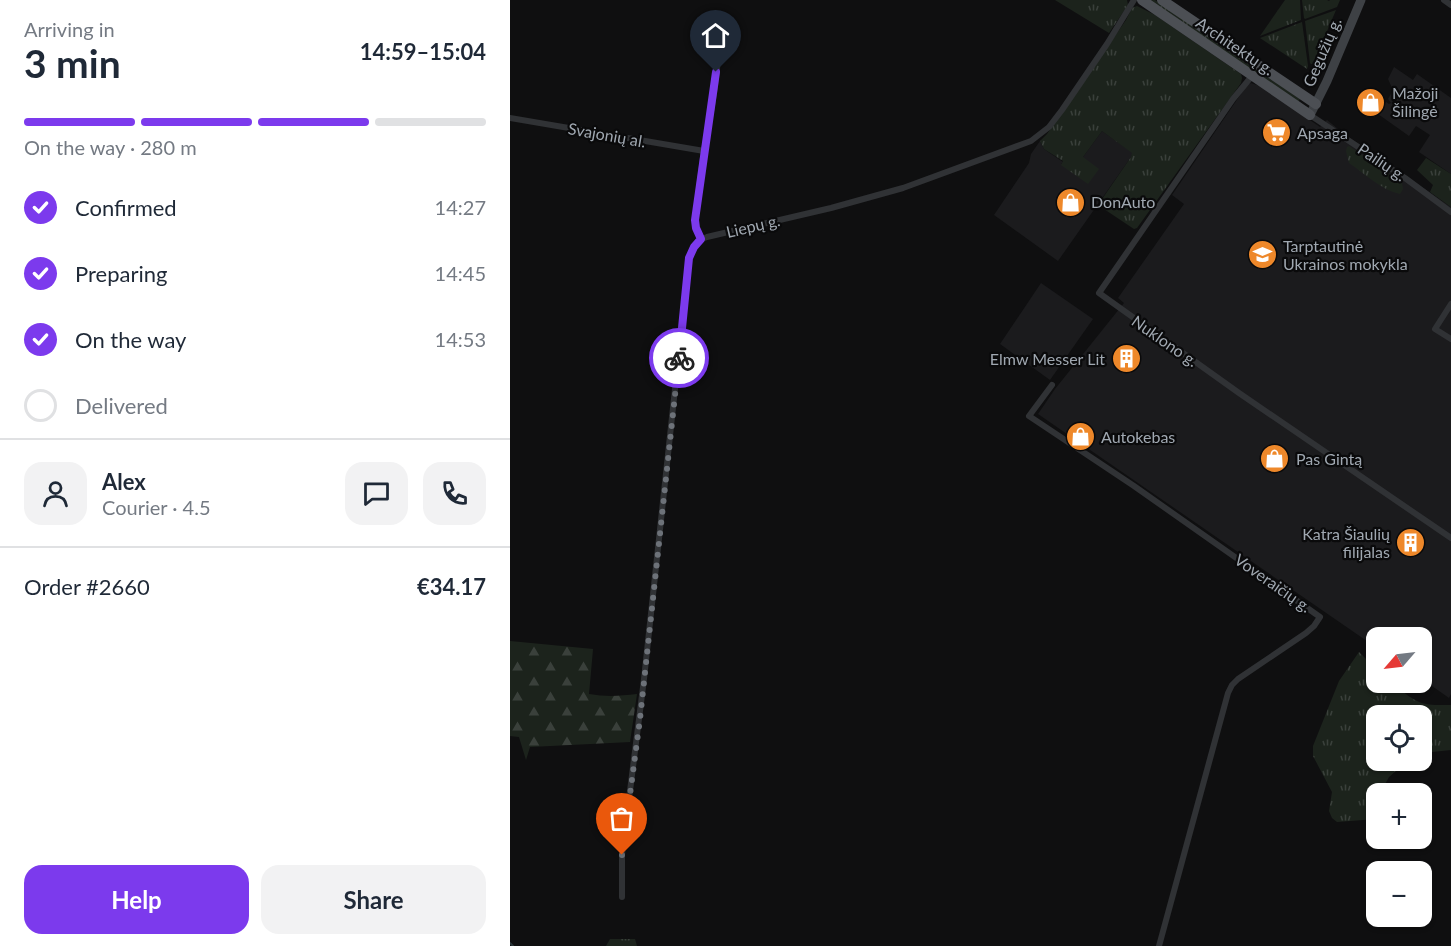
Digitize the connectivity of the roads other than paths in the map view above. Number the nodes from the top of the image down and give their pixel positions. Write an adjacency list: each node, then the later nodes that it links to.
1 (1134, 0): 14 (street, Liepų g.)
2 (1142, 0): 8 (main road, Architektų g.)
3 (1162, 0): 9 (main road, Architektų g.)
4 (1361, 0): 9 (main road, Gegužių g.)
5 (1444, 0): 6 (street)
6 (1451, 5)
7 (719, 34): 12 (street)
8 (1252, 76): 10 (main road, Architektų g.); 18 (street, Nuklono g.)
9 (1316, 104): 10 (main road, Gegužių g.)
10 (1310, 116): 13 (street, Pailių g.)
11 (510, 118): 12 (street, Svajonių al.)
12 (704, 151): 14 (street)
13 (1451, 212)
14 (701, 239): 19 (street)
15 (1451, 304): 16 (street)
16 (1451, 339)
17 (1052, 385): 20 (street, Voveraičių g.)
18 (1451, 538)
19 (622, 897)
20 (1159, 946)

